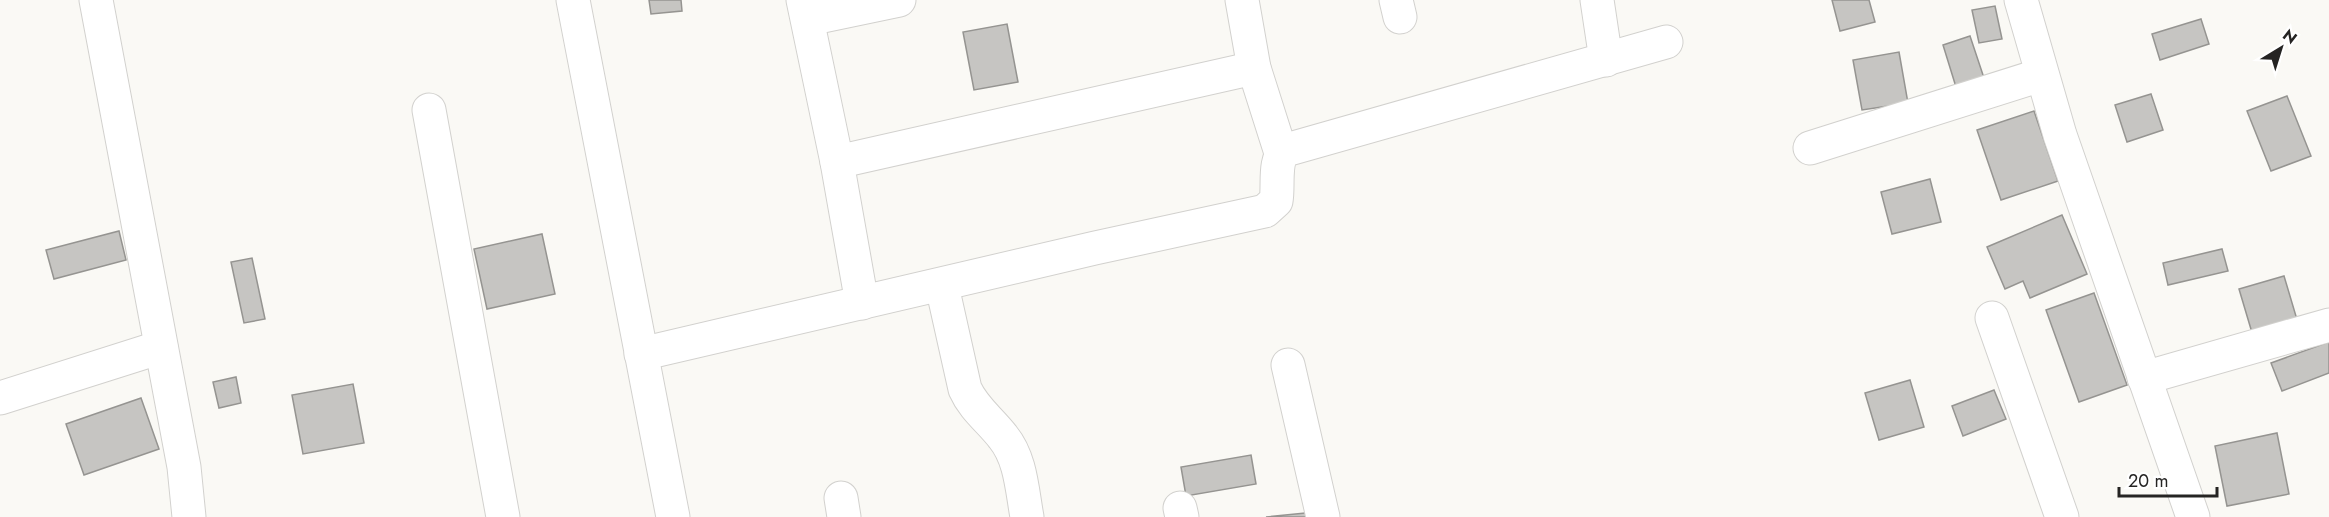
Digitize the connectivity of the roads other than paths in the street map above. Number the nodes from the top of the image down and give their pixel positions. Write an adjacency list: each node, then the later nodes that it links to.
1 (96, 0): 20 (street)
2 (573, 0): 21 (street)
3 (899, 0): 7 (street)
4 (1242, 0): 10 (street)
5 (1597, 0): 9 (street)
6 (2021, 0): 11 (street)
7 (806, 10): 15 (street)
8 (1666, 42): 9 (street)
9 (1606, 60): 14 (street)
10 (1254, 68): 14 (street); 15 (street)
11 (2041, 75): 13 (street); 23 (street)
12 (429, 110): 26 (street)
13 (1810, 148)
14 (1281, 153): 16 (street)
15 (837, 162): 17 (street)
16 (942, 286): 17 (street); 28 (street)
17 (862, 303): 21 (street)
18 (1992, 318): 30 (street)
19 (2329, 325): 23 (street)
20 (161, 347): 24 (street); 25 (street)
21 (641, 354): 27 (street)
22 (1288, 365): 29 (street)
23 (2144, 378): 31 (street)
24 (0, 398)
25 (189, 517)
26 (503, 517)
27 (673, 517)
28 (1027, 517)
29 (1323, 517)
30 (2062, 517)
31 (2193, 517)

